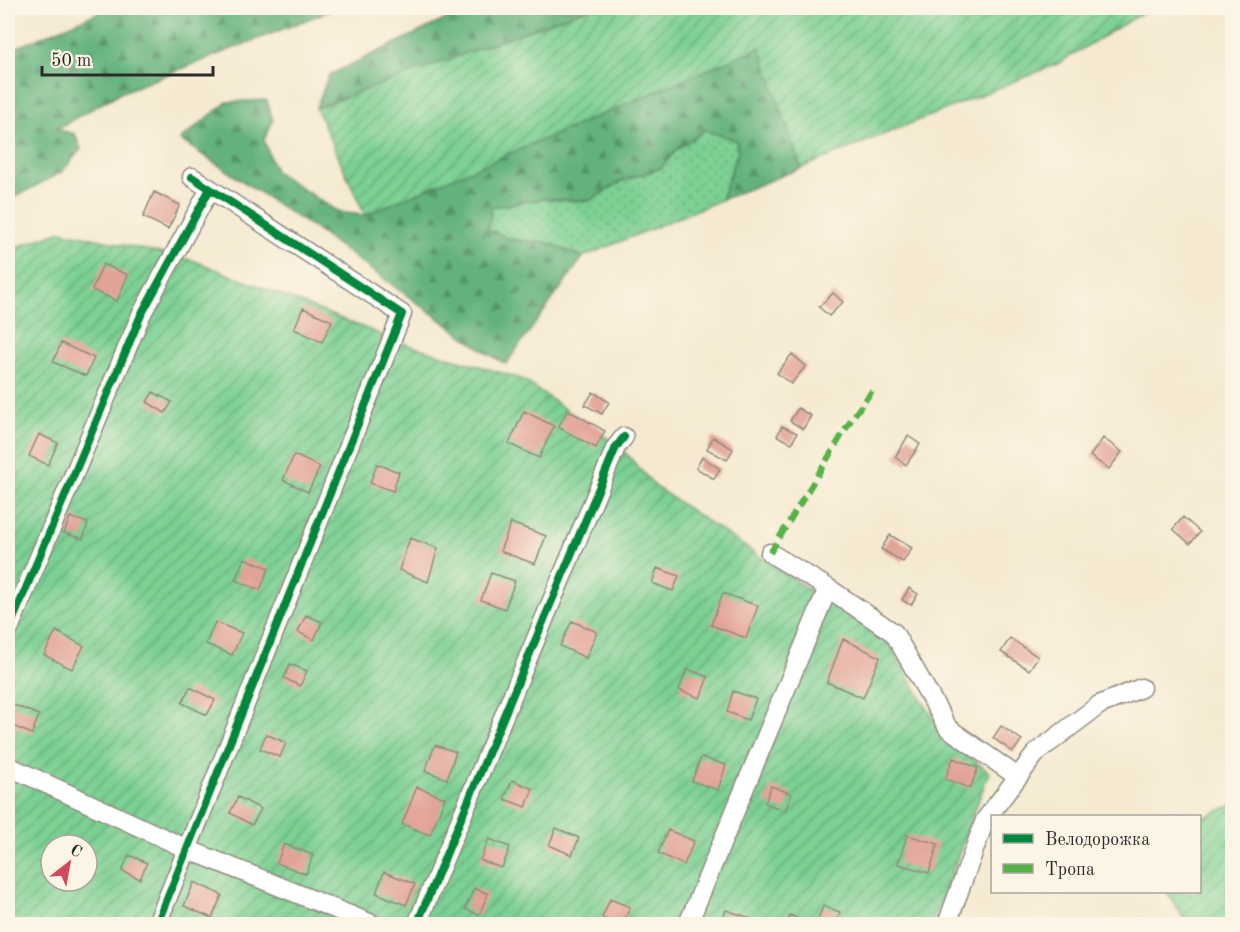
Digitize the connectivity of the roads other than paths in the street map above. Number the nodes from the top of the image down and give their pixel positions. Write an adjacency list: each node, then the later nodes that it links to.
1 (192, 177): 2 (street)
2 (210, 189): 6 (street); 10 (street)
3 (624, 437): 13 (street)
4 (770, 553): 5 (street)
5 (828, 588): 9 (street); 14 (street)
6 (8, 631)
7 (1141, 688): 9 (street)
8 (8, 766): 10 (street)
9 (1018, 777): 15 (street)
10 (187, 849): 11 (street); 12 (street)
11 (157, 924)
12 (372, 924)
13 (417, 924)
14 (688, 924)
15 (947, 924)

